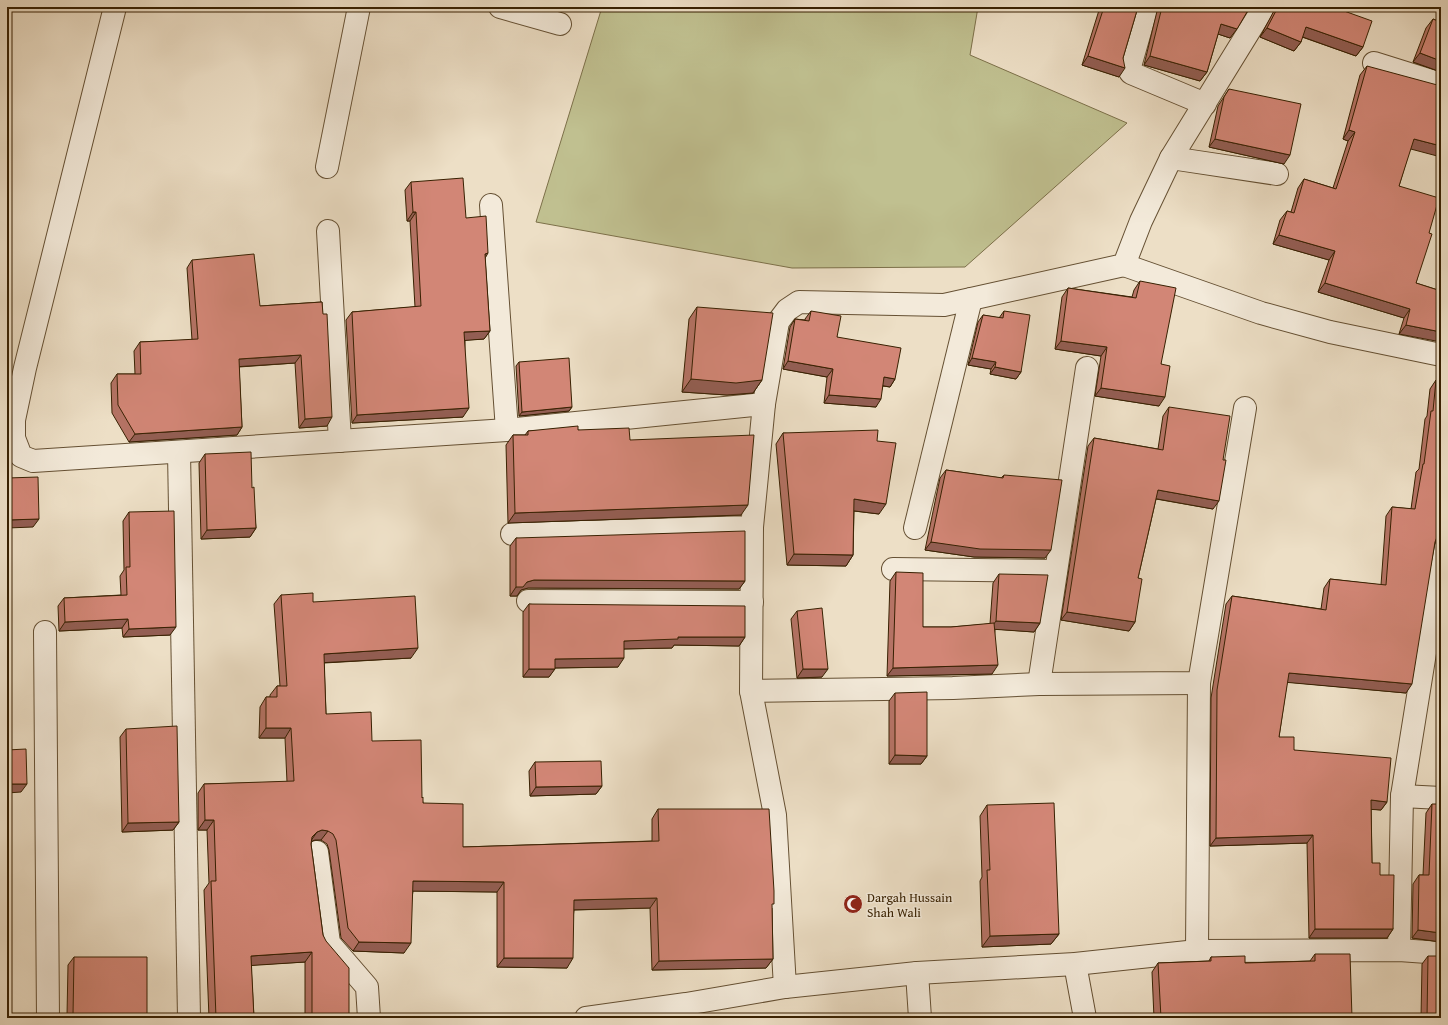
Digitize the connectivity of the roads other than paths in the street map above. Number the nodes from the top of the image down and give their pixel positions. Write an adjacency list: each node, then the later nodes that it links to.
1 (115, 7): 18 (street)
2 (359, 7): 11 (street)
3 (500, 7): 6 (street)
4 (1147, 7): 9 (street)
5 (1264, 7): 9 (street)
6 (560, 24)
7 (1374, 63): 8 (street)
8 (1441, 84)
9 (1205, 104): 10 (street)
10 (1171, 158): 12 (street); 15 (street)
11 (327, 167)
12 (1277, 174)
13 (492, 205): 22 (street)
14 (328, 231): 23 (street)
15 (1124, 265): 16 (street); 17 (street)
16 (971, 299): 20 (street); 26 (street)
17 (1441, 355)
18 (16, 367): 24 (street)
19 (1088, 368): 30 (street)
20 (764, 404): 22 (street); 25 (street)
21 (1245, 408): 34 (street)
22 (507, 430): 23 (street)
23 (340, 441): 24 (street)
24 (179, 452): 47 (street)
25 (752, 527): 27 (street); 32 (street)
26 (915, 528)
27 (512, 534)
28 (1441, 553): 37 (street)
29 (893, 569): 30 (street)
30 (1056, 572): 35 (street)
31 (528, 601): 32 (street)
32 (752, 602): 36 (street)
33 (45, 632): 46 (street)
34 (1199, 683): 35 (street); 41 (street)
35 (1039, 684): 36 (street)
36 (751, 692): 45 (street)
37 (1402, 796): 38 (street); 40 (street)
38 (1441, 798)
39 (317, 852): 48 (street)
40 (1399, 950): 41 (street); 42 (street)
41 (1197, 951): 43 (street)
42 (1441, 954)
43 (1075, 964): 44 (street); 51 (street)
44 (917, 973): 45 (street); 50 (street)
45 (785, 987): 49 (street)
46 (48, 1018)
47 (189, 1018)
48 (368, 1018)
49 (586, 1018)
50 (920, 1018)
51 (1085, 1018)

